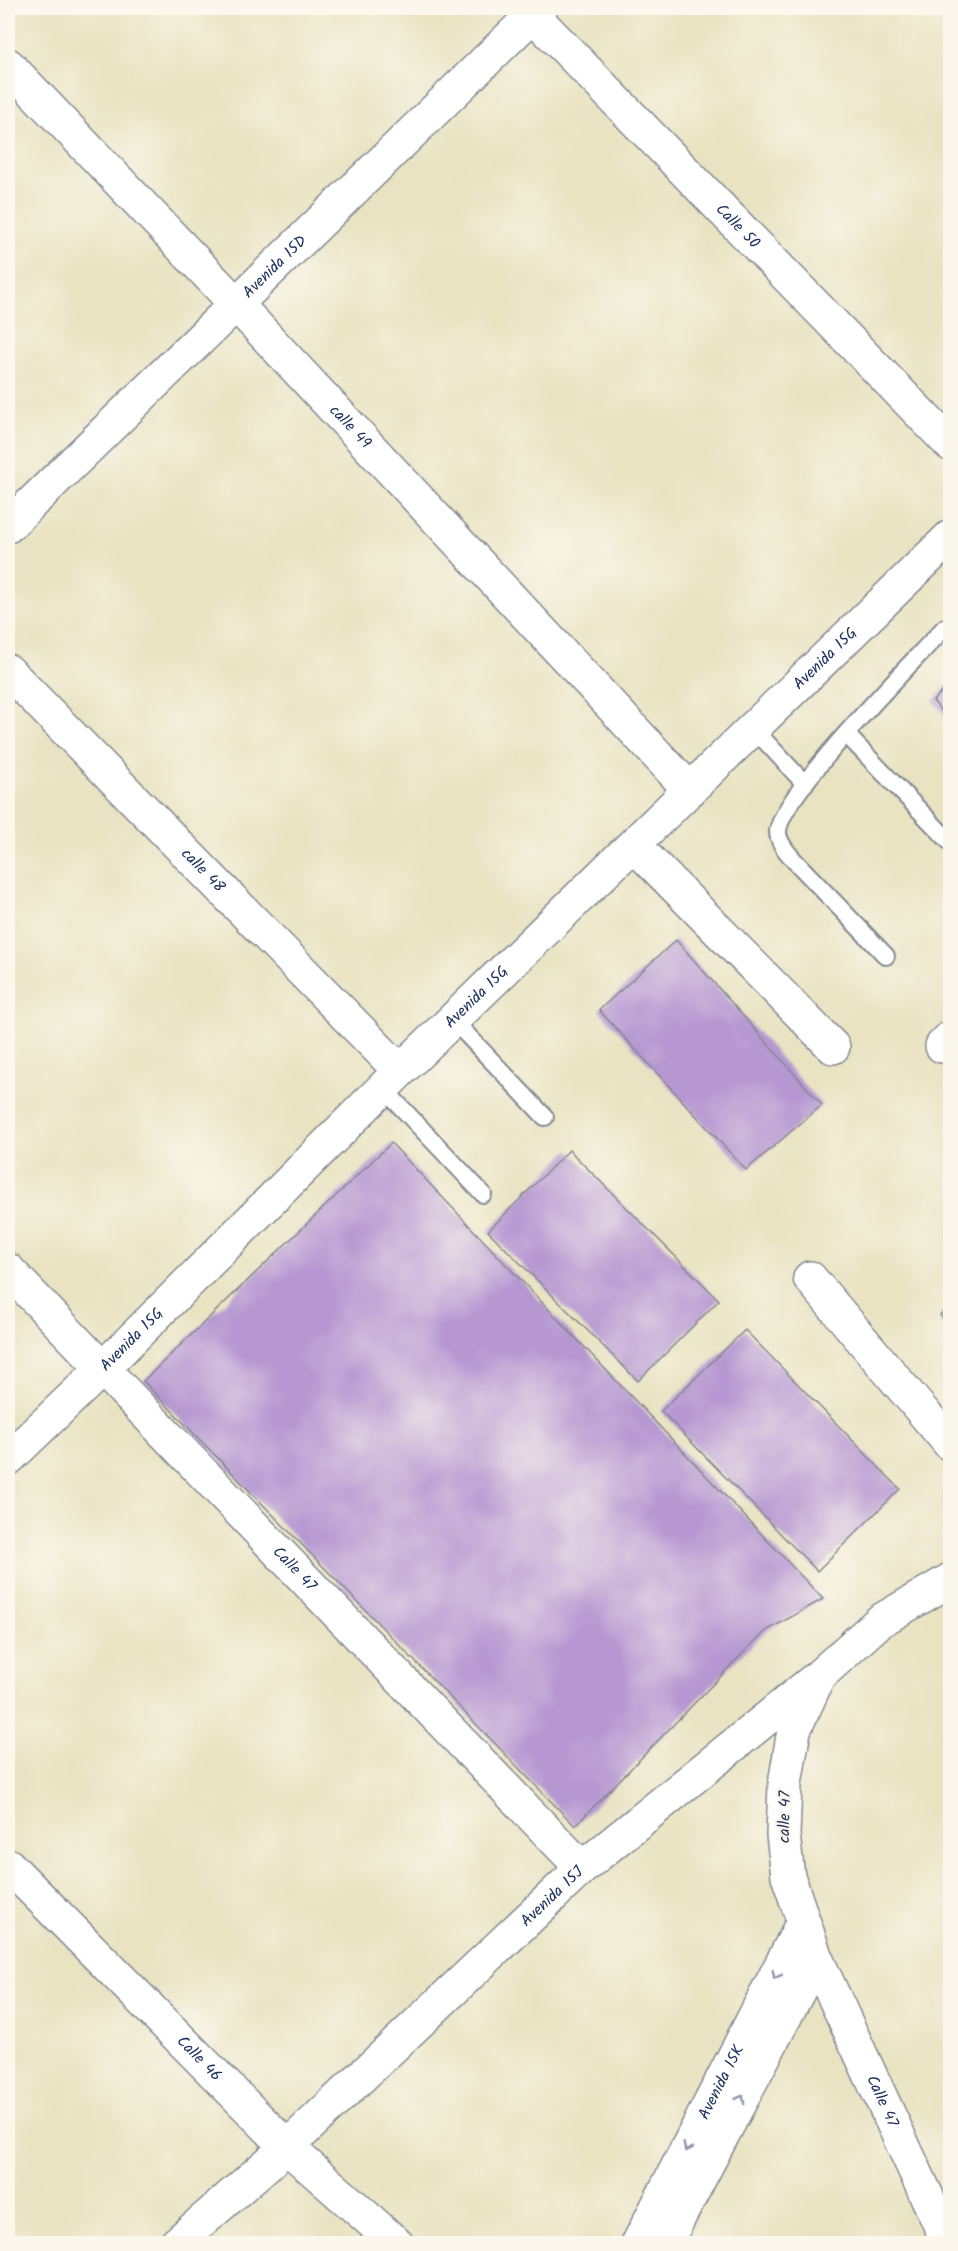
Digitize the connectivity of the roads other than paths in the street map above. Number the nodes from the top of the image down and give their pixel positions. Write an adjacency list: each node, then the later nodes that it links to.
1 (533, 10): 3 (street, Avenida 15D); 4 (street, Calle 50)
2 (8, 65): 3 (street, calle 49)
3 (236, 304): 5 (street, Avenida 15D); 12 (street, calle 49)
4 (951, 444)
5 (8, 526)
6 (951, 537): 9 (street, Avenida 15G)
7 (945, 627): 10 (lane)
8 (8, 671): 18 (street, calle 48)
9 (754, 729): 11 (lane); 12 (street, Avenida 15G)
10 (846, 734): 11 (lane); 13 (lane)
11 (804, 784): 15 (lane)
12 (690, 790): 14 (street, Avenida 15G)
13 (951, 842)
14 (634, 845): 16 (street, Avenida 15G); 17 (street)
15 (886, 956)
16 (453, 1020): 18 (street, Avenida 15G); 19 (lane)
17 (833, 1047)
18 (392, 1079): 20 (lane); 23 (street, Avenida 15G)
19 (545, 1117)
20 (483, 1194)
21 (8, 1270): 23 (street, Calle 47)
22 (810, 1278): 24 (street)
23 (103, 1368): 25 (street, Avenida 15G); 29 (street, Calle 47)
24 (951, 1444)
25 (8, 1459)
26 (951, 1580): 27 (street, Avenida 15J)
27 (819, 1676): 29 (street, Avenida 15J); 30 (street, calle 47)
28 (8, 1866): 32 (street, Calle 46)
29 (582, 1868): 32 (street, Avenida 15J)
30 (802, 1922): 31 (street, calle 47); 36 (street, Avenida 15K, one-way to 36)
31 (816, 1958): 33 (street, Avenida 15K, one-way to 31); 37 (street, Calle 47)
32 (287, 2147): 34 (street, Avenida 15J); 35 (street, Calle 46)
33 (677, 2235)
34 (176, 2244)
35 (397, 2244)
36 (638, 2244)
37 (949, 2244)

